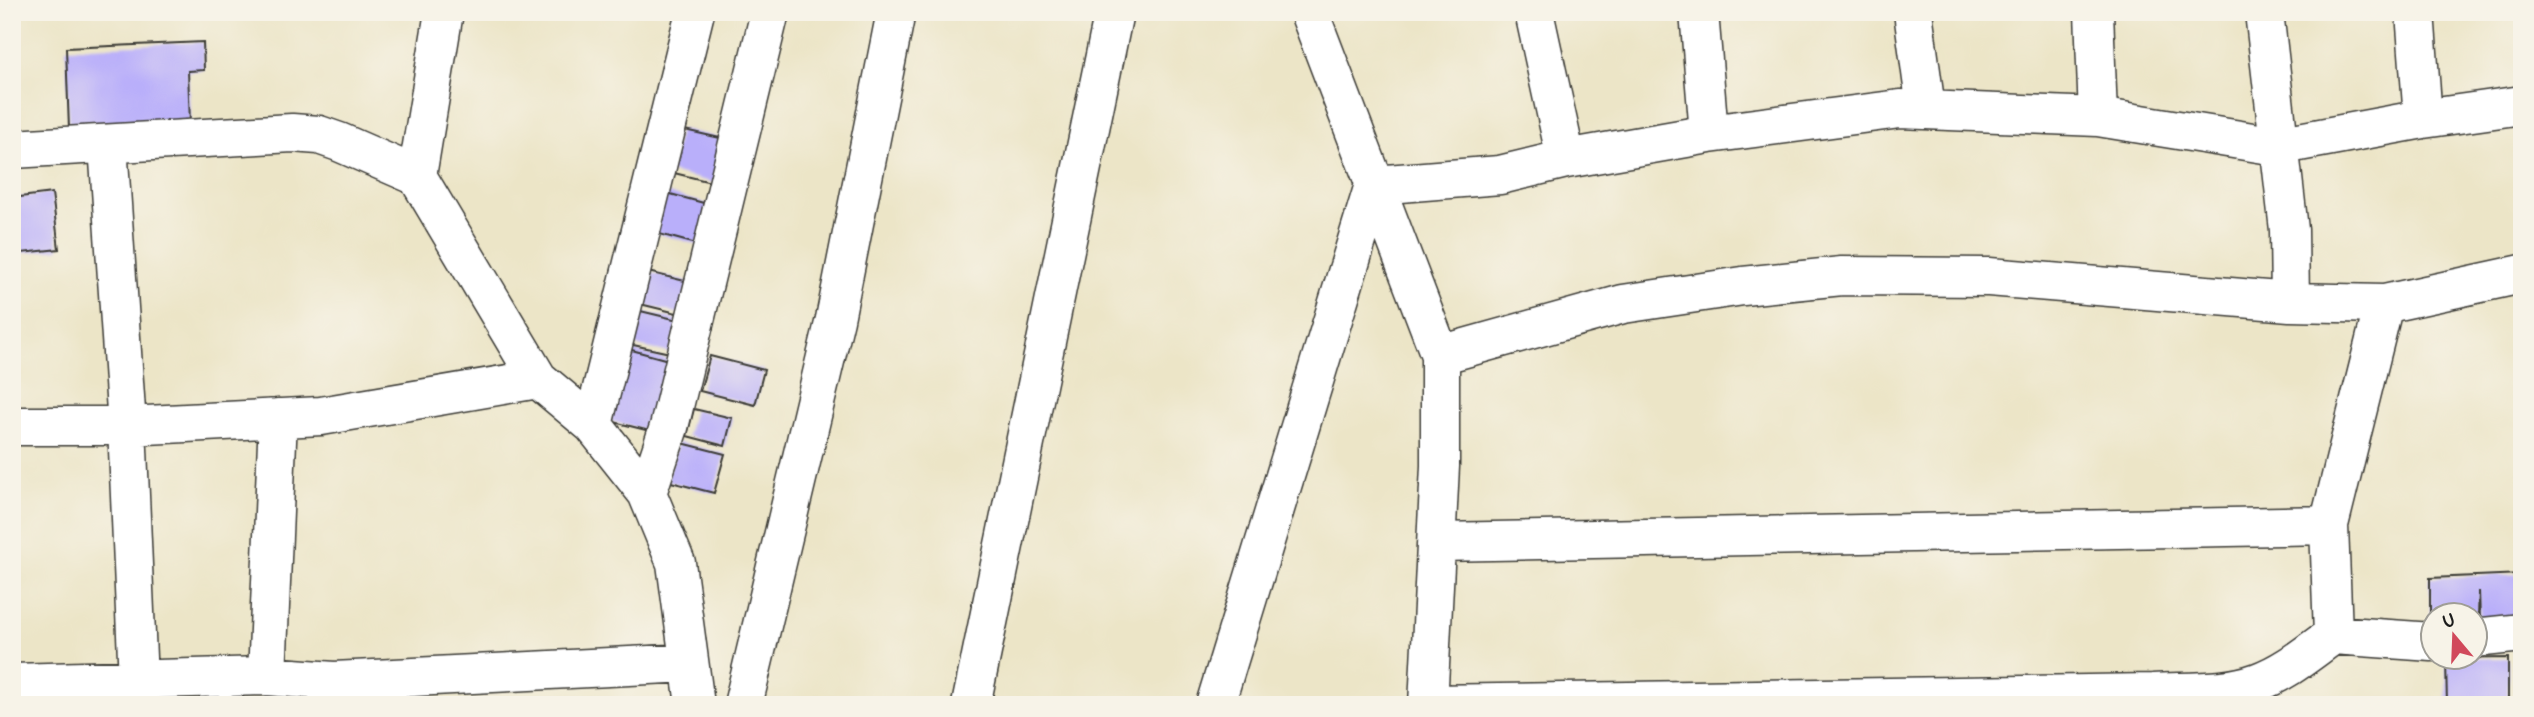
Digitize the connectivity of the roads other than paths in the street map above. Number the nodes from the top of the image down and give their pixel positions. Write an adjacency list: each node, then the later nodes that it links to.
1 (444, 12): 22 (street)
2 (695, 12): 30 (street)
3 (770, 12): 33 (street)
4 (896, 12): 46 (street)
5 (1114, 12): 47 (street)
6 (1309, 12): 23 (street)
7 (1534, 12): 21 (street)
8 (1699, 12): 17 (street)
9 (1913, 12): 14 (street)
10 (2094, 12): 15 (street)
11 (2264, 12): 19 (street)
12 (2415, 12): 16 (street)
13 (2522, 105): 16 (street)
14 (1926, 109): 15 (street); 17 (street)
15 (2098, 117): 19 (street)
16 (2423, 119): 19 (street)
17 (1709, 134): 21 (street)
18 (108, 145): 20 (street); 22 (street); 32 (street)
19 (2277, 146): 25 (street)
20 (12, 149)
21 (1566, 159): 23 (street)
22 (417, 176): 28 (street)
23 (1374, 185): 27 (street); 48 (street)
24 (2522, 274): 26 (street)
25 (2290, 302): 26 (street); 27 (street)
26 (2384, 304): 34 (street)
27 (1440, 355): 35 (street)
28 (538, 379): 29 (street); 30 (street)
29 (278, 418): 32 (street); 41 (street)
30 (593, 425): 33 (street)
31 (12, 426): 32 (street)
32 (127, 426): 43 (street)
33 (647, 493): 40 (street)
34 (2329, 525): 35 (street); 37 (street)
35 (1437, 542): 44 (street)
36 (2522, 634): 38 (street)
37 (2333, 635): 39 (street); 44 (street)
38 (2488, 637)
39 (2418, 641)
40 (690, 663): 41 (street); 45 (street)
41 (267, 676): 43 (street)
42 (12, 682): 43 (street)
43 (136, 693)
44 (1428, 704)
45 (695, 705)
46 (743, 705)
47 (971, 705)
48 (1215, 705)

